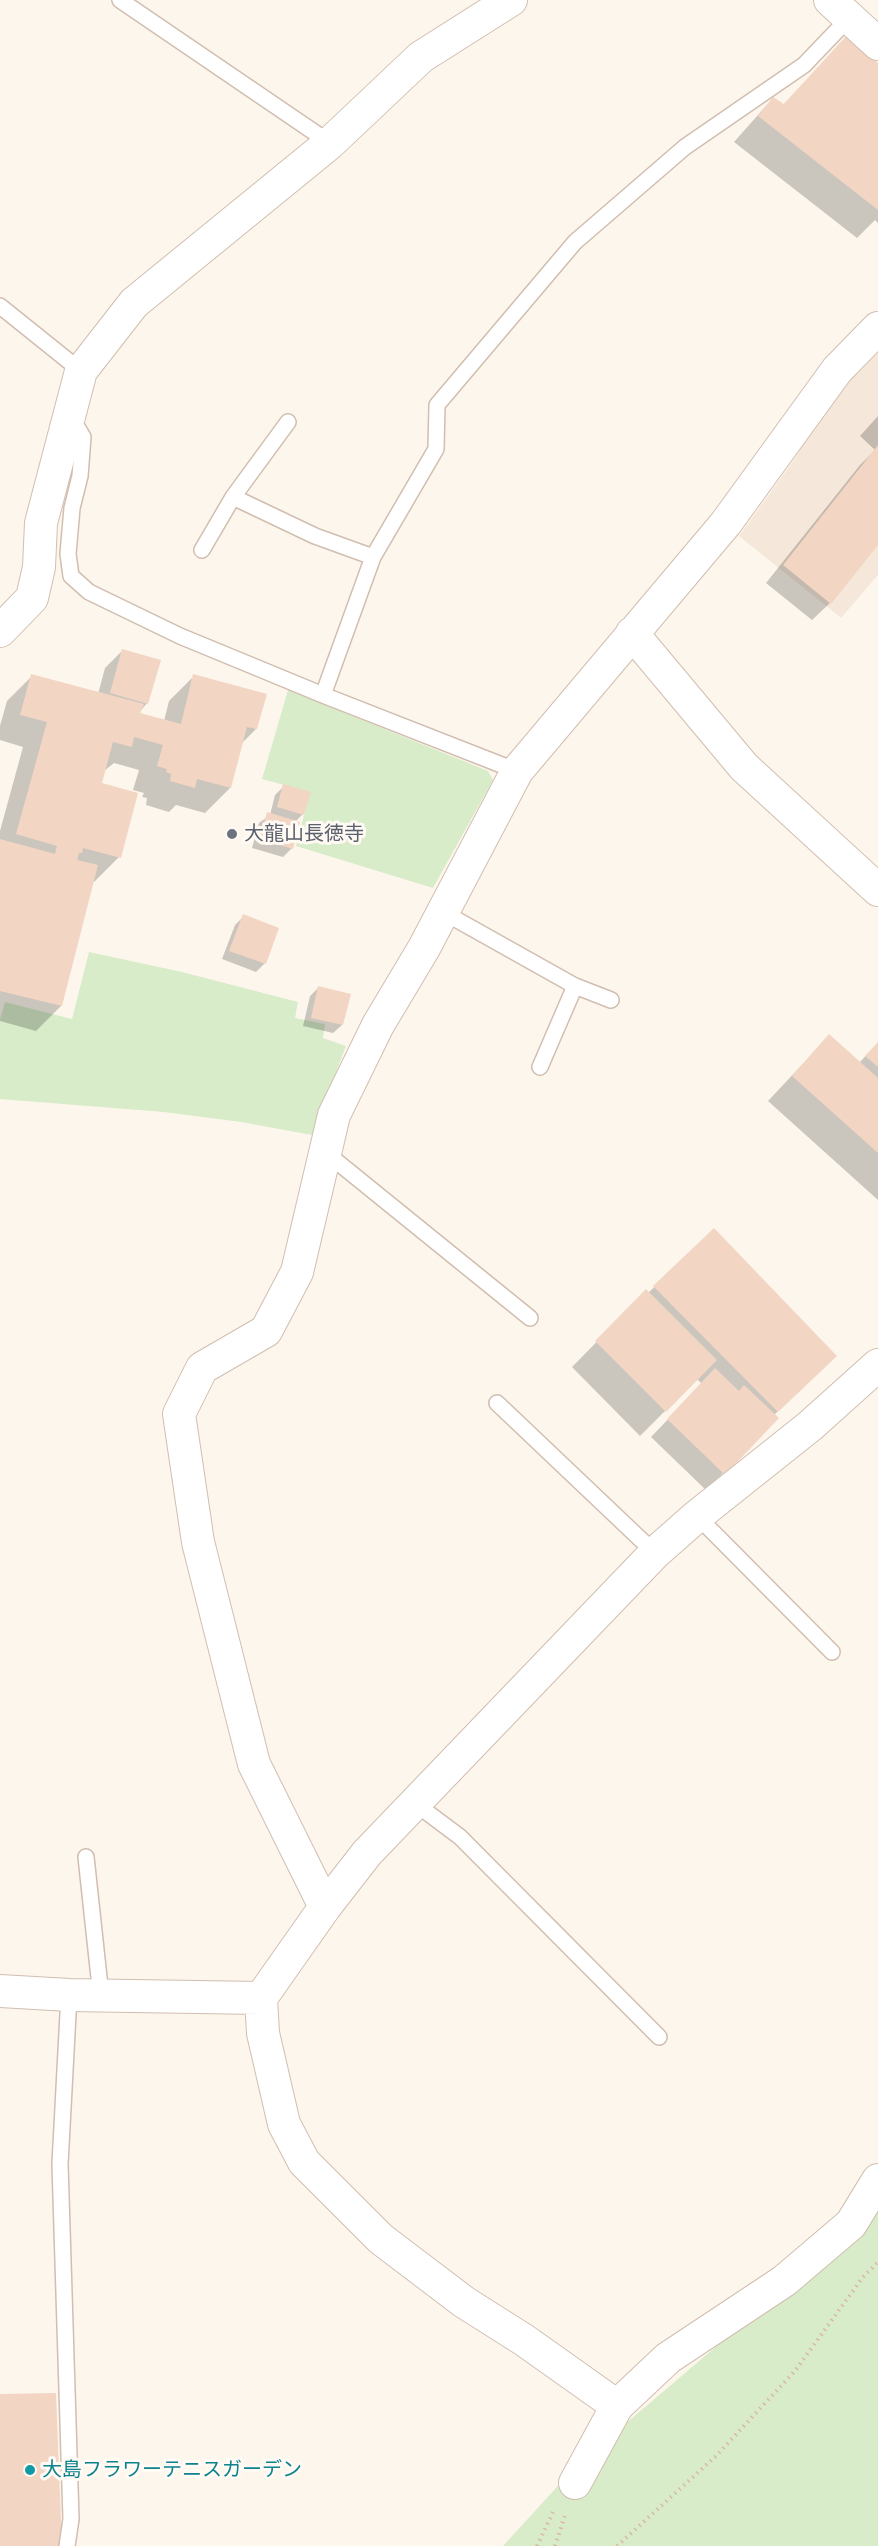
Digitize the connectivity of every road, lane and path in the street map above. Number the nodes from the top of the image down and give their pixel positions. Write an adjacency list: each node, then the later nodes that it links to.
1 (120, 0): 5 (lane)
2 (511, 0): 5 (street)
3 (840, 9): 4 (street); 13 (lane)
4 (878, 44)
5 (330, 143): 8 (street)
6 (0, 306): 8 (lane)
7 (878, 328): 15 (street)
8 (81, 371): 9 (street)
9 (70, 415): 14 (street); 16 (lane)
10 (288, 422): 11 (lane)
11 (233, 497): 12 (lane); 13 (lane)
12 (201, 550)
13 (373, 558): 16 (lane)
14 (0, 631)
15 (632, 633): 17 (street); 18 (street)
16 (322, 695): 17 (lane)
17 (517, 771): 19 (street)
18 (878, 890)
19 (443, 912): 20 (lane); 23 (street)
20 (574, 986): 21 (lane); 22 (lane)
21 (611, 1000)
22 (540, 1067)
23 (324, 1151): 24 (lane); 32 (street)
24 (530, 1318)
25 (878, 1365): 27 (street)
26 (497, 1403): 28 (lane)
27 (697, 1516): 28 (street); 29 (lane)
28 (655, 1553): 30 (street)
29 (832, 1652)
30 (416, 1804): 32 (street); 37 (lane)
31 (86, 1857): 35 (lane)
32 (325, 1907): 36 (street)
33 (0, 1991): 34 (street)
34 (69, 1995): 35 (street); 42 (lane)
35 (101, 1996): 36 (street)
36 (261, 1998): 40 (street)
37 (659, 2037)
38 (878, 2180): 40 (street)
39 (878, 2262): 43 (path)
40 (617, 2406): 41 (street)
41 (575, 2483)
42 (67, 2546)
43 (617, 2546)

